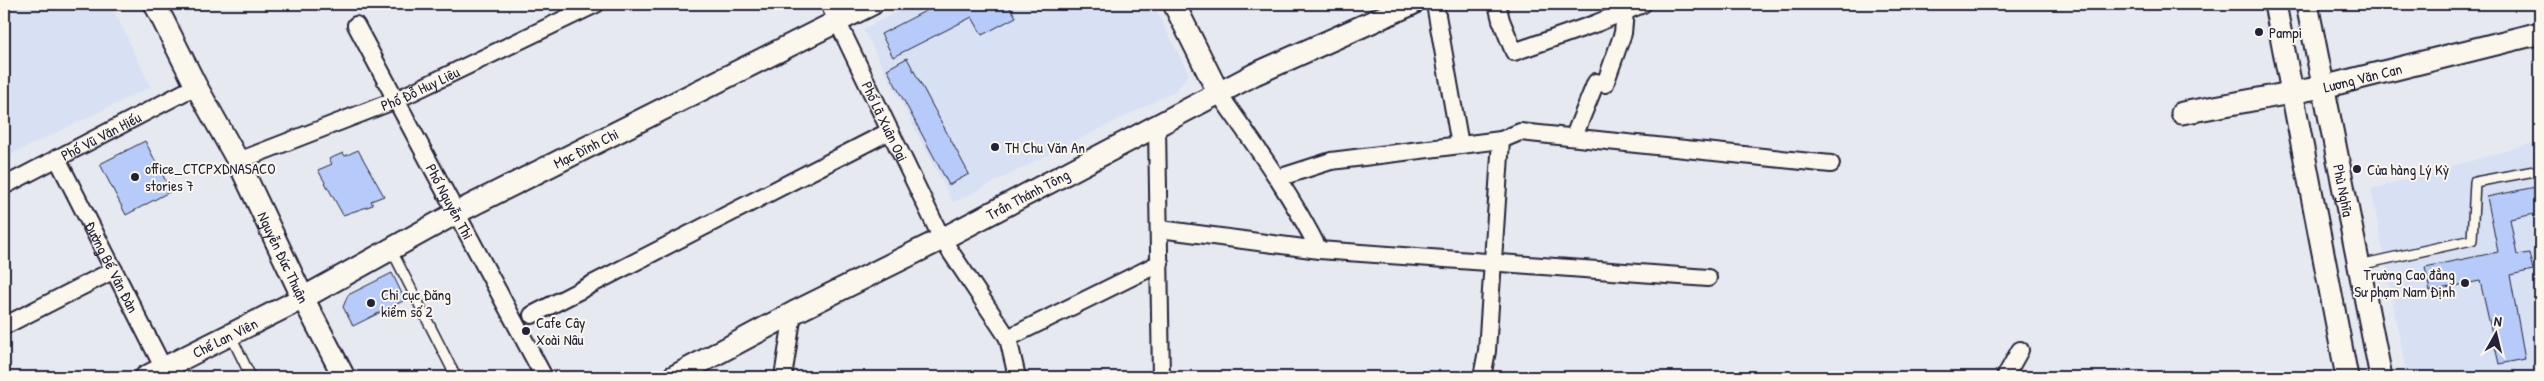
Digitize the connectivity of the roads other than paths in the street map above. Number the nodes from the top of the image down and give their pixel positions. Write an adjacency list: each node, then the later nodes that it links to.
1 (155, 4): 16 (street, Nguyễn Đức Thuận)
2 (596, 4): 20 (street, Phố Đỗ Huy Liêu)
3 (872, 4): 13 (street, Mạc Đĩnh Chi)
4 (1174, 4): 18 (street)
5 (1412, 4): 12 (street, Trần Thánh Tông)
6 (1435, 4): 26 (street)
7 (1497, 4): 11 (street)
8 (1643, 4): 11 (street)
9 (2274, 4): 19 (street)
10 (2306, 4): 17 (street, Phù Nghĩa)
11 (1625, 11): 24 (street)
12 (1377, 12): 18 (street, Trần Thánh Tông)
13 (833, 13): 23 (street, Phố Lã Xuân Oai); 33 (street, Mạc Đĩnh Chi)
14 (356, 25): 20 (street, Phố Nguyễn Thi)
15 (2540, 34): 17 (street, Lương Văn Can)
16 (196, 86): 27 (street, Phố Vũ Văn Hiếu); 28 (street, Nguyễn Đức Thuận)
17 (2323, 87): 19 (street, Lương Văn Can); 40 (street, Phù Nghĩa)
18 (1219, 94): 22 (street, Trần Thánh Tông); 31 (street)
19 (2293, 94): 21 (street, Lương Văn Can); 61 (street)
20 (396, 100): 28 (street, Phố Đỗ Huy Liêu); 33 (street, Phố Nguyễn Thi)
21 (2182, 113)
22 (1157, 127): 34 (street); 35 (street, Trần Thánh Tông)
23 (890, 131): 35 (street, Phố Lã Xuân Oai); 45 (street)
24 (1574, 136): 25 (street); 29 (street)
25 (1501, 140): 26 (street); 39 (street)
26 (1460, 145): 31 (street)
27 (57, 158): 32 (street, Phố Vũ Văn Hiếu); 41 (street, Đường Bế Văn Đàn)
28 (238, 161): 43 (street, Nguyễn Đức Thuận)
29 (1831, 164)
30 (2540, 170): 40 (lane)
31 (1278, 178): 37 (street)
32 (4, 186)
33 (456, 213): 36 (street, Mạc Đĩnh Chi); 54 (street, Phố Nguyễn Thi)
34 (1160, 229): 37 (street); 38 (street)
35 (942, 238): 44 (street, Trần Thánh Tông); 48 (street, Phố Lã Xuân Oai)
36 (391, 249): 43 (street, Mạc Đĩnh Chi); 53 (lane)
37 (1318, 250): 39 (street)
38 (1160, 263): 48 (street); 58 (street)
39 (1492, 263): 42 (street); 59 (street)
40 (2359, 265): 62 (street, Phù Nghĩa)
41 (114, 270): 46 (street); 50 (street, Đường Bế Văn Đàn)
42 (1708, 278)
43 (303, 298): 47 (street, Chế Lan Viên); 52 (street, Nguyễn Đức Thuận)
44 (792, 313): 55 (street, Trần Thánh Tông); 56 (street)
45 (532, 315)
46 (4, 326)
47 (229, 334): 50 (street, Chế Lan Viên); 51 (lane)
48 (1008, 338): 57 (street)
49 (2020, 350): 60 (street)
50 (159, 374)
51 (251, 377)
52 (344, 377)
53 (456, 377)
54 (544, 377)
55 (673, 377)
56 (783, 377)
57 (1017, 377)
58 (1161, 377)
59 (1482, 377)
60 (2005, 377)
61 (2347, 377)
62 (2381, 377)

